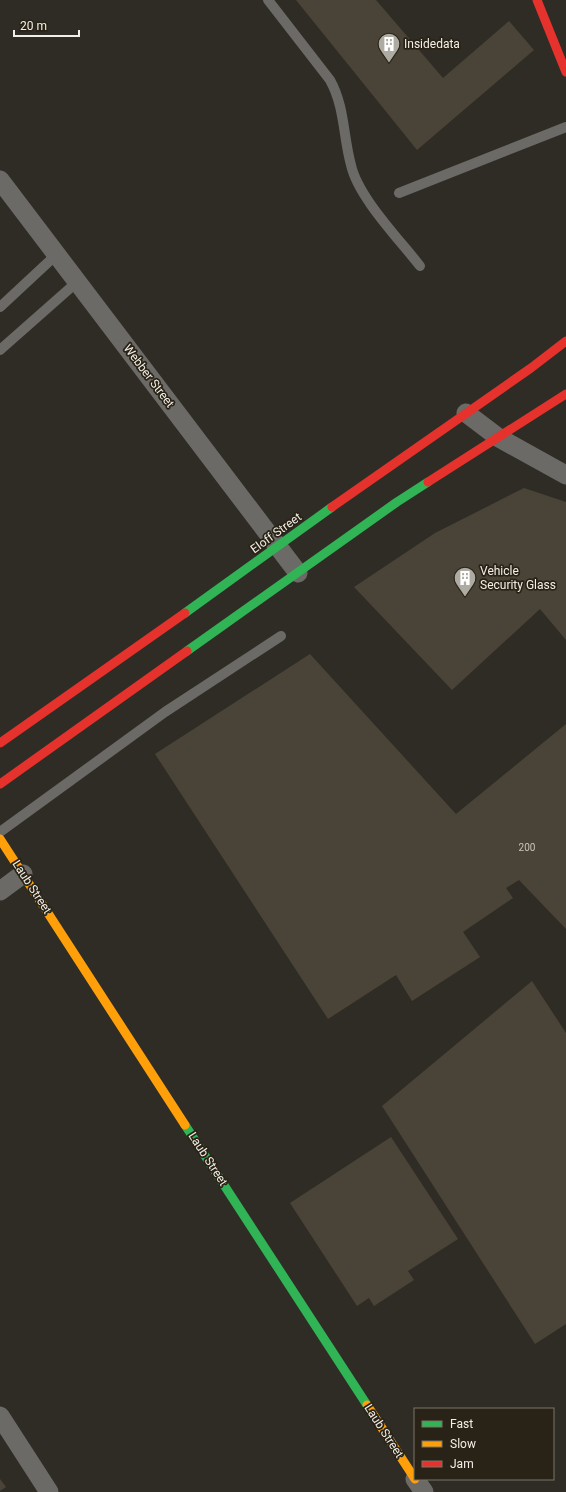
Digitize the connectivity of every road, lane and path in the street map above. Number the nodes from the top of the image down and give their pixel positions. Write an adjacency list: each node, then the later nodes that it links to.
1 (268, 0): 8 (lane)
2 (537, 0): 3 (street)
3 (566, 72)
4 (566, 127): 6 (lane)
5 (0, 180): 7 (street, Webber Street)
6 (399, 193)
7 (56, 254): 9 (street, Webber Street); 10 (lane)
8 (420, 266)
9 (77, 282): 12 (lane); 17 (street, Webber Street)
10 (0, 307)
11 (566, 341): 14 (street, Eloff Street)
12 (0, 350)
13 (566, 394): 15 (street)
14 (466, 414): 15 (street); 17 (street, Eloff Street)
15 (499, 438): 16 (street); 18 (street)
16 (566, 475)
17 (279, 547): 18 (street, Webber Street); 20 (street, Eloff Street)
18 (298, 573): 21 (street)
19 (281, 636): 22 (lane)
20 (0, 743)
21 (0, 784)
22 (0, 832)
23 (0, 839): 24 (street, Laub Street)
24 (23, 874): 25 (street); 27 (street, Laub Street)
25 (0, 891)
26 (0, 1416): 29 (street)
27 (414, 1477)
28 (416, 1480): 30 (street, Laub Street)
29 (49, 1492)
30 (424, 1492)

